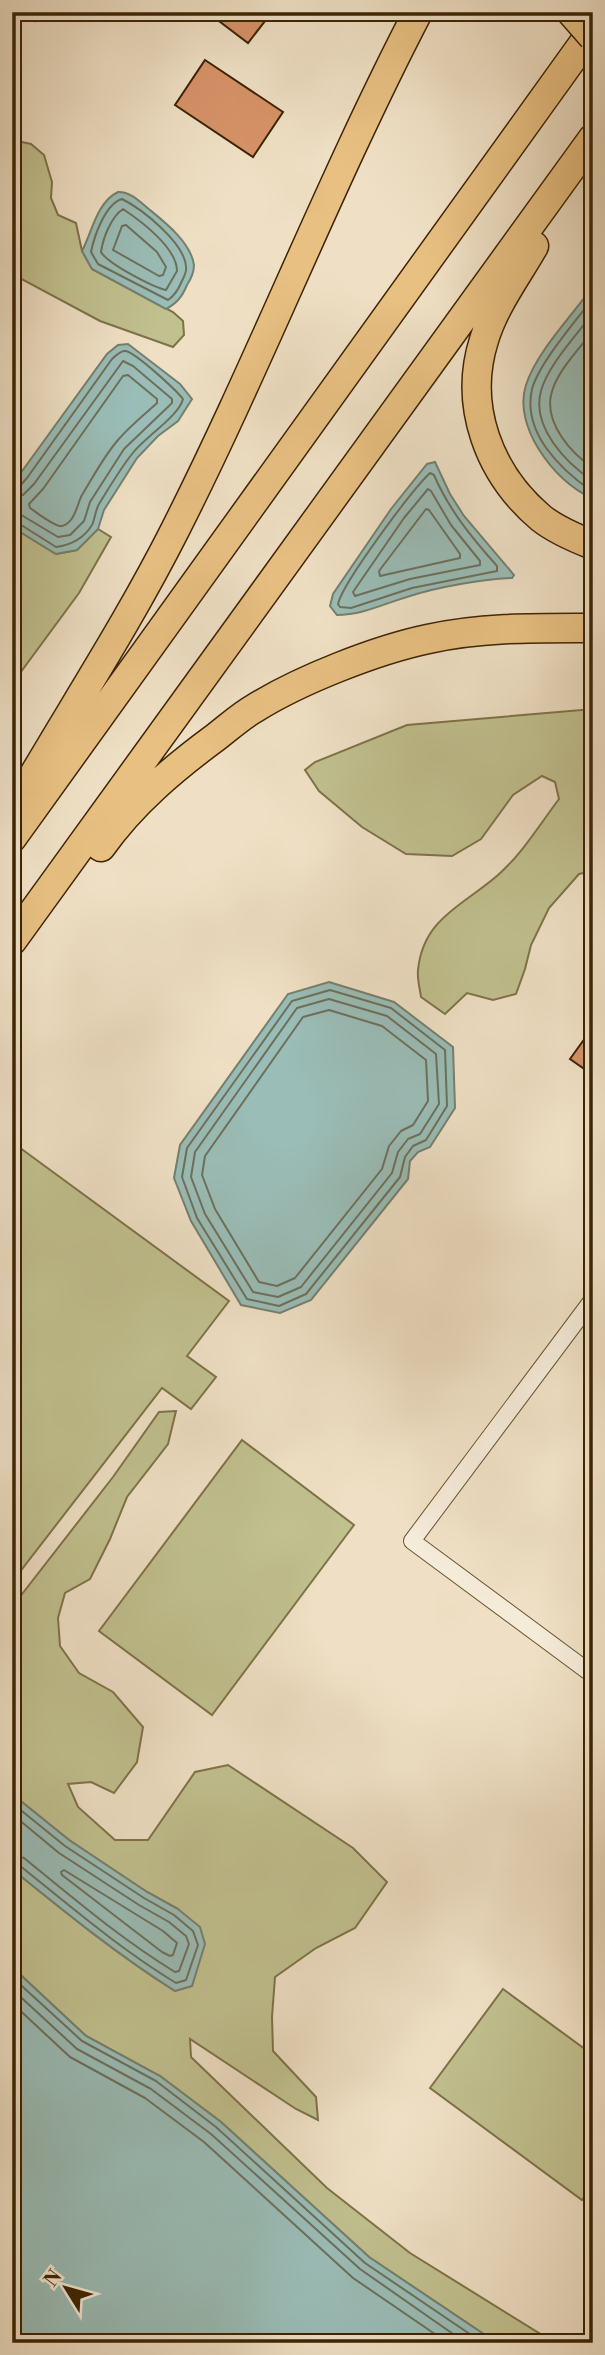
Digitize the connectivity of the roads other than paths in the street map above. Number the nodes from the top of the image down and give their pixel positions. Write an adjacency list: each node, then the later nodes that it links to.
1 (418, 12): 8 (highway)
2 (571, 12): 4 (highway, bridge)
3 (593, 30): 9 (highway)
4 (593, 37)
5 (593, 140): 6 (highway); 10 (highway)
6 (593, 545)
7 (593, 628): 11 (highway)
8 (12, 813)
9 (12, 838)
10 (12, 941)
11 (12, 962)
12 (593, 1299): 13 (street)
13 (593, 1675)

